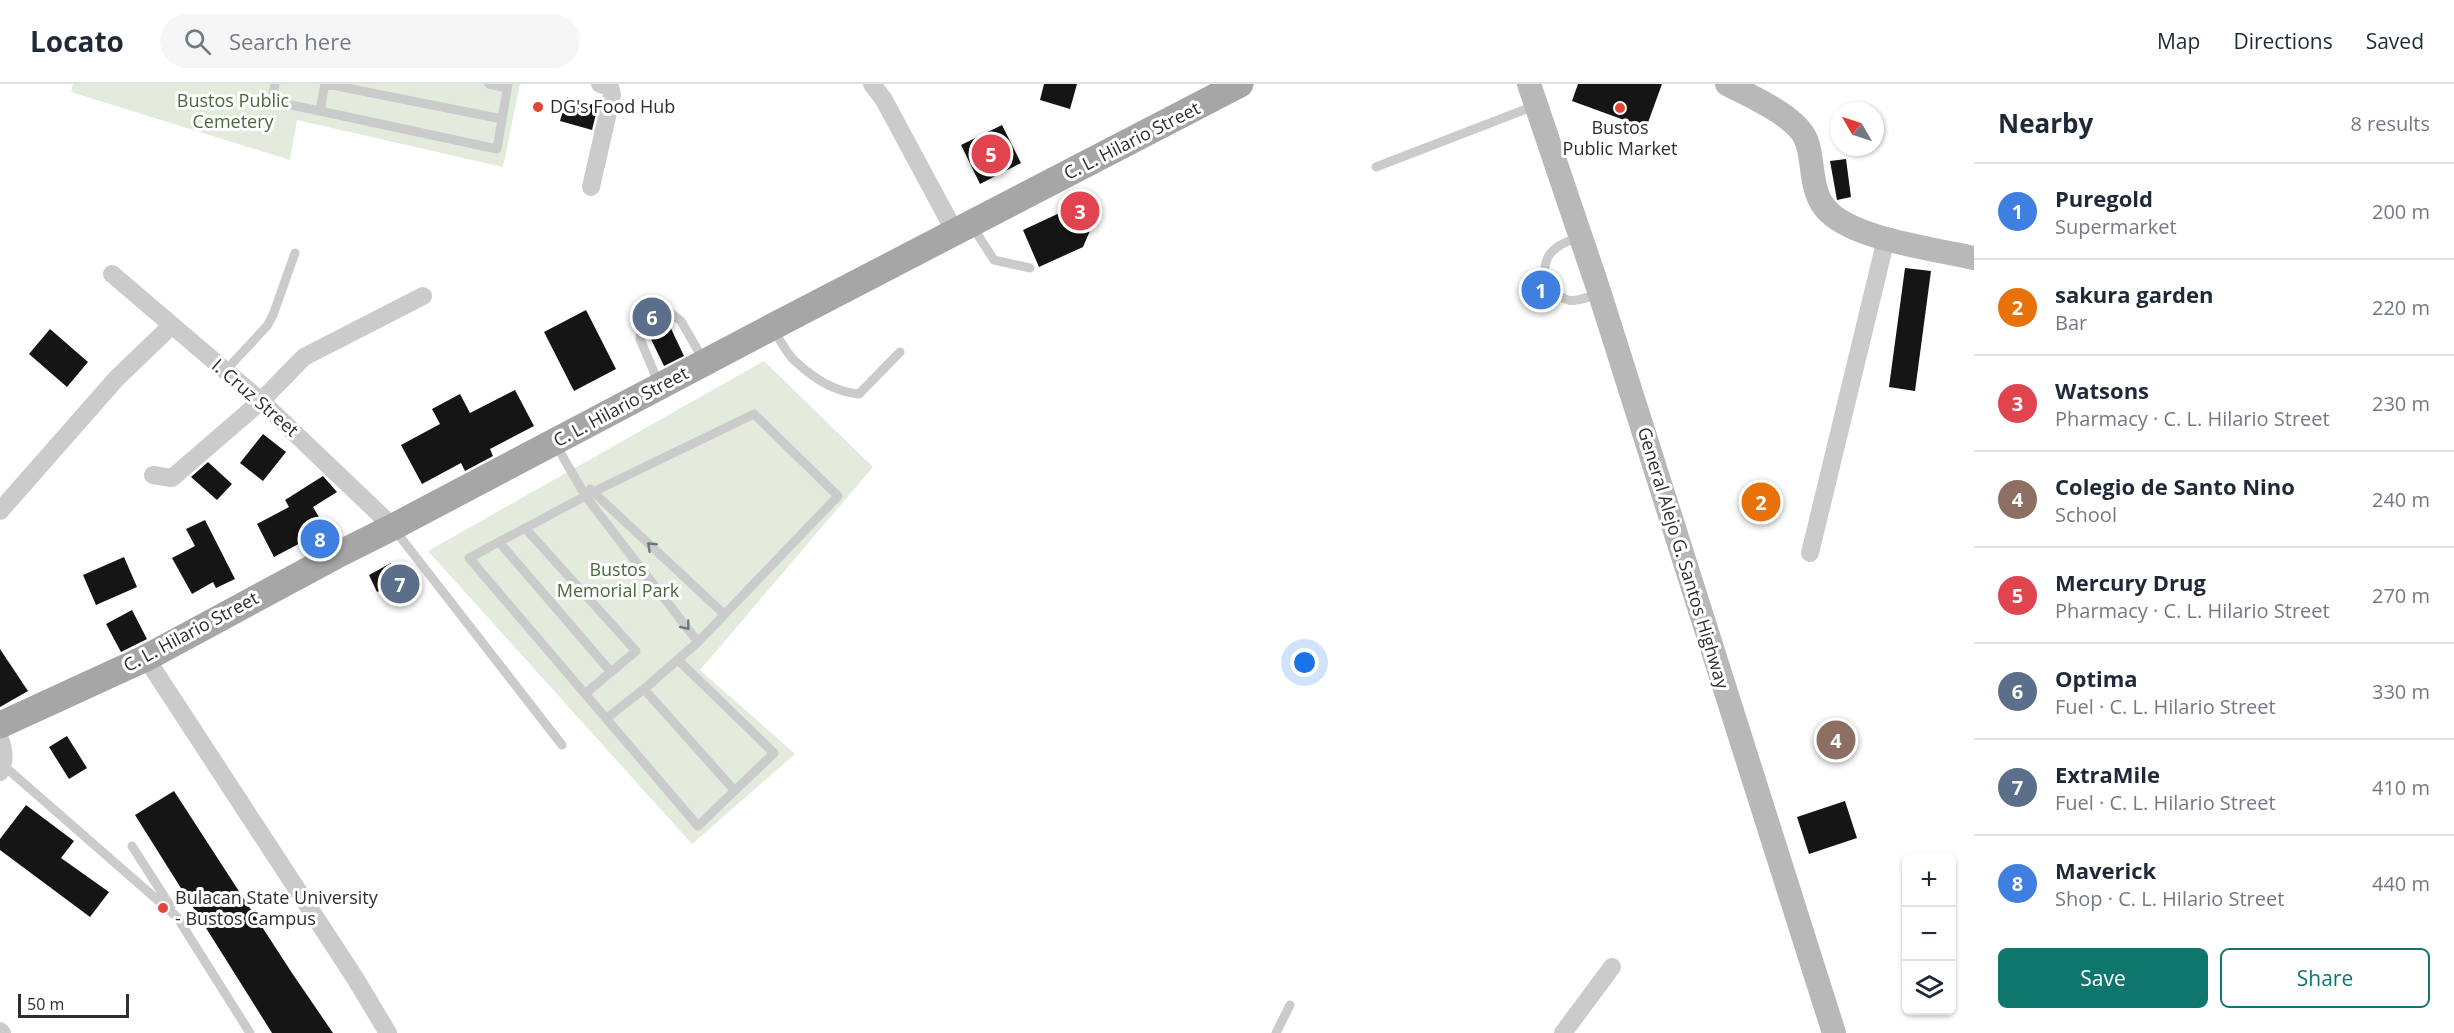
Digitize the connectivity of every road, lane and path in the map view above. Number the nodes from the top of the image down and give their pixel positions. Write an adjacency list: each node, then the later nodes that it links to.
1 (275, 84): 10 (lane)
2 (326, 84): 10 (lane); 11 (lane)
3 (489, 84): 8 (lane)
4 (600, 84): 13 (street)
5 (872, 84): 14 (street)
6 (1240, 84): 14 (main road, C. L. Hilario Street)
7 (1727, 84): 16 (main road)
8 (507, 86): 11 (lane)
9 (1533, 95): 12 (lane); 15 (main road, General Alejo G. Santos Highway)
10 (320, 111): 11 (lane)
11 (502, 119)
12 (1376, 167)
13 (591, 187)
14 (963, 228): 20 (lane); 26 (main road, C. L. Hilario Street)
15 (1580, 236): 19 (lane); 23 (main road, General Alejo G. Santos Highway)
16 (1886, 239): 18 (main road); 39 (street)
17 (295, 253): 29 (lane)
18 (1974, 258)
19 (1545, 267)
20 (1030, 268)
21 (112, 273): 25 (street, I. Cruz Street)
22 (1551, 287): 23 (lane)
23 (1599, 294): 61 (main road, General Alejo G. Santos Highway)
24 (423, 296): 31 (street)
25 (171, 326): 29 (street, I. Cruz Street); 35 (street)
26 (772, 327): 27 (lane); 28 (main road, C. L. Hilario Street)
27 (900, 352)
28 (705, 363): 30 (main road, C. L. Hilario Street); 30 (lane)
29 (225, 371): 31 (street, I. Cruz Street)
30 (661, 387): 32 (main road, C. L. Hilario Street)
31 (261, 401): 33 (street); 36 (street, I. Cruz Street)
32 (555, 443): 34 (lane); 36 (main road, C. L. Hilario Street)
33 (153, 475)
34 (589, 494): 37 (lane); 40 (lane, one-way to 34); 40 (lane); 41 (lane, one-way to 41)
35 (0, 511)
36 (393, 528): 42 (main road, C. L. Hilario Street); 50 (lane)
37 (525, 528): 38 (lane); 44 (lane)
38 (499, 542): 44 (lane); 46 (lane)
39 (1810, 553)
40 (724, 614): 41 (lane)
41 (698, 642): 43 (lane)
42 (146, 658): 48 (main road, C. L. Hilario Street); 58 (street)
43 (678, 660): 45 (lane); 52 (lane)
44 (611, 672): 46 (lane)
45 (644, 689): 47 (lane); 52 (lane)
46 (586, 693): 47 (lane)
47 (607, 718): 52 (lane)
48 (0, 725)
49 (0, 739): 51 (street)
50 (562, 745)
51 (1, 769): 54 (lane)
52 (735, 791)
53 (132, 846): 54 (lane)
54 (177, 917): 57 (lane)
55 (1612, 967): 60 (street)
56 (1290, 1005): 59 (lane)
57 (250, 1033)
58 (388, 1033)
59 (1276, 1033)
60 (1563, 1033)
61 (1834, 1033)

